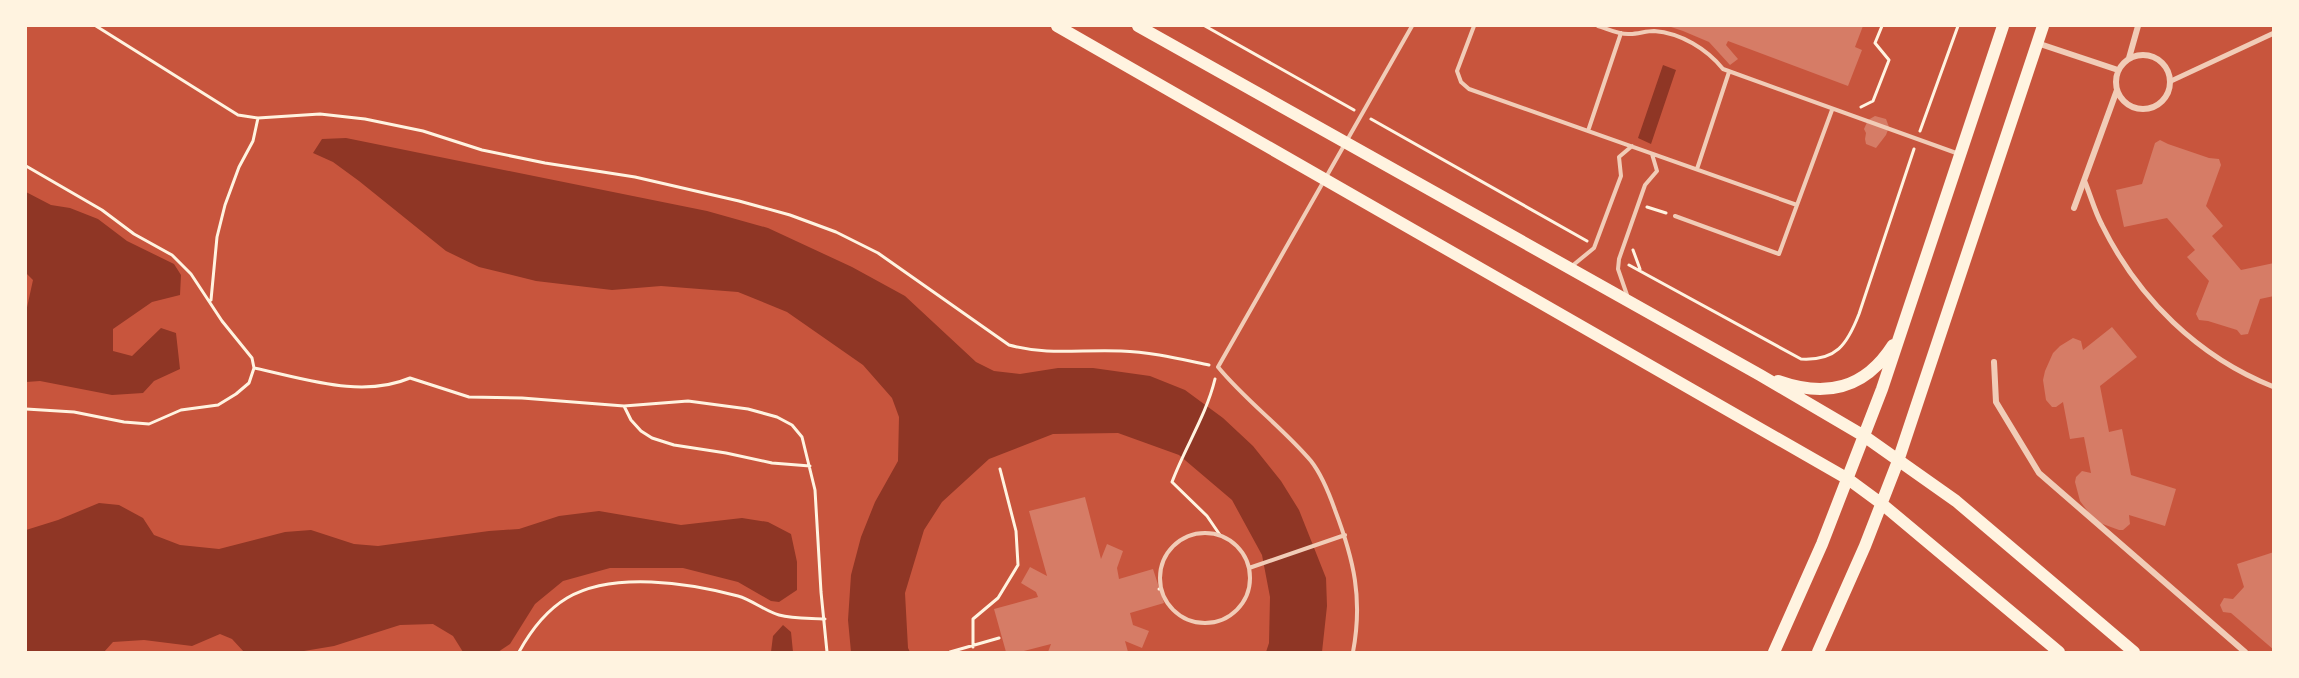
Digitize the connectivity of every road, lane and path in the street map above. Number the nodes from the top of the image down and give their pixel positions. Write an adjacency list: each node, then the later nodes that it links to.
1 (96, 26): 21 (path)
2 (1057, 26): 48 (main road)
3 (1138, 26): 33 (main road)
4 (1412, 26): 38 (lane)
5 (1474, 26): 22 (lane)
6 (1598, 26): 11 (lane)
7 (1882, 26): 20 (path)
8 (2003, 26): 25 (main road)
9 (2043, 26): 13 (main road)
10 (2138, 26): 14 (street)
11 (1621, 33): 16 (lane); 22 (lane)
12 (2274, 33): 17 (street)
13 (2037, 43): 15 (street); 45 (main road)
14 (2129, 58): 15 (street); 17 (street)
15 (2118, 70): 18 (street)
16 (1730, 72): 19 (lane); 27 (lane)
17 (2170, 81): 18 (street)
18 (2117, 90): 28 (street)
19 (1832, 110): 20 (lane); 29 (lane)
20 (1846, 115): 25 (lane)
21 (258, 118): 34 (path); 38 (path)
22 (1588, 131): 23 (lane)
23 (1632, 146): 24 (lane); 33 (lane)
24 (1652, 153): 27 (lane); 35 (lane)
25 (1960, 155): 36 (main road)
26 (26, 166): 34 (path)
27 (1697, 169): 29 (lane)
28 (2085, 182): 31 (street); 41 (street)
29 (1797, 205): 32 (lane)
30 (1645, 206): 32 (path)
31 (2074, 208)
32 (1675, 216)
33 (1569, 269): 35 (main road)
34 (211, 302): 39 (path)
35 (1629, 302): 40 (main road)
36 (1903, 329): 40 (main road); 44 (main road)
37 (1994, 362): 64 (street)
38 (1218, 367): 50 (path); 51 (lane)
39 (254, 368): 42 (path); 43 (path)
40 (1760, 375): 44 (main road)
41 (2274, 387)
42 (624, 406): 46 (path); 46 (path)
43 (26, 409)
44 (1864, 436): 45 (main road); 48 (main road)
45 (1898, 461): 49 (main road); 63 (main road)
46 (810, 466): 53 (path)
47 (1000, 469): 55 (path)
48 (1848, 478): 49 (main road); 60 (main road)
49 (1882, 504): 61 (main road); 62 (main road)
50 (1220, 535): 52 (lane); 52 (lane)
51 (1345, 535): 52 (lane); 59 (lane)
52 (1249, 568)
53 (825, 619): 56 (path); 57 (path)
54 (999, 638): 55 (path)
55 (973, 647): 58 (path)
56 (519, 652)
57 (827, 652)
58 (950, 652)
59 (1353, 652)
60 (1774, 652)
61 (1818, 652)
62 (2059, 652)
63 (2134, 652)
64 (2245, 652)

